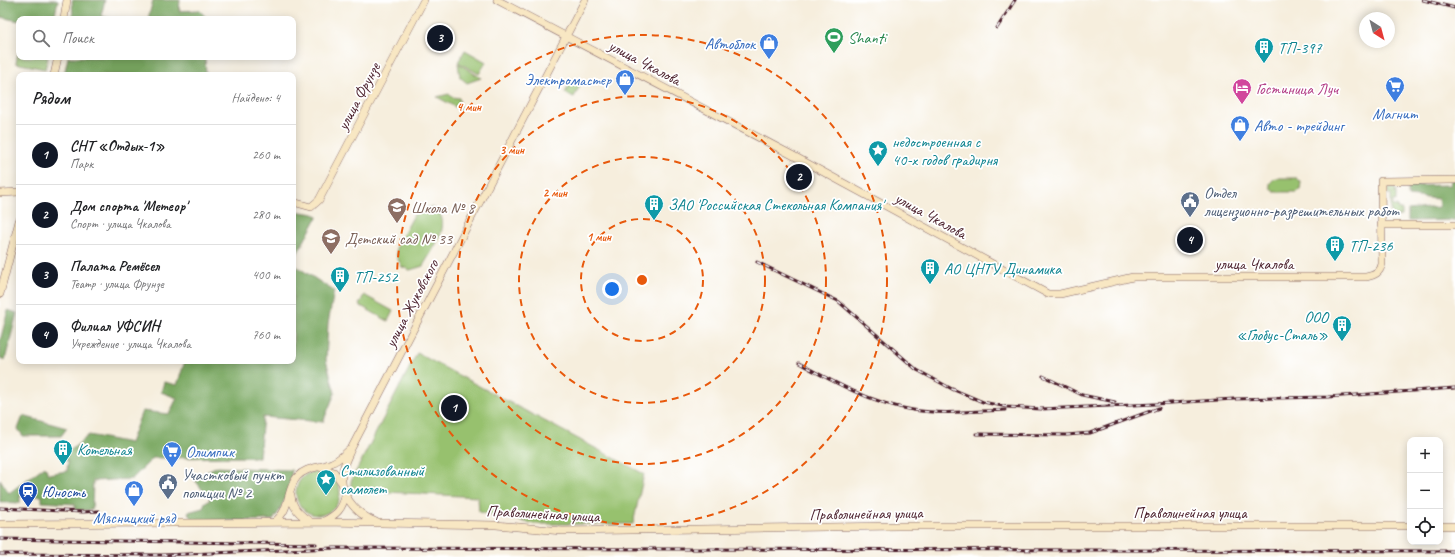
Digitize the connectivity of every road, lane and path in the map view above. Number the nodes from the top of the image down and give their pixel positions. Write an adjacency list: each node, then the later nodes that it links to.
1 (67, 0): 5 (street)
2 (424, 0): 12 (street, улица Фрунзе)
3 (497, 0): 6 (street, улица Чкалова)
4 (585, 0): 6 (street, улица Жуковского)
5 (64, 16)
6 (566, 36): 13 (street, улица Чкалова); 17 (street, улица Жуковского)
7 (57, 60): 8 (street)
8 (55, 72)
9 (1455, 180): 13 (street)
10 (16, 192): 11 (street)
11 (0, 193)
12 (296, 203)
13 (1381, 225): 14 (street)
14 (1455, 225)
15 (16, 233): 16 (street)
16 (0, 294)
17 (350, 449): 18 (street); 19 (street, улица Жуковского)
18 (315, 467): 19 (street); 20 (street)
19 (343, 484): 21 (street)
20 (291, 490): 22 (street); 23 (street)
21 (346, 495): 24 (street); 26 (street)
22 (274, 522): 23 (street); 25 (street)
23 (312, 522): 24 (street)
24 (323, 522): 26 (street, Праволинейная улица)
25 (0, 524)
26 (380, 524): 27 (street, Праволинейная улица)
27 (1407, 526)
28 (1443, 526): 29 (street)
29 (1455, 526)

